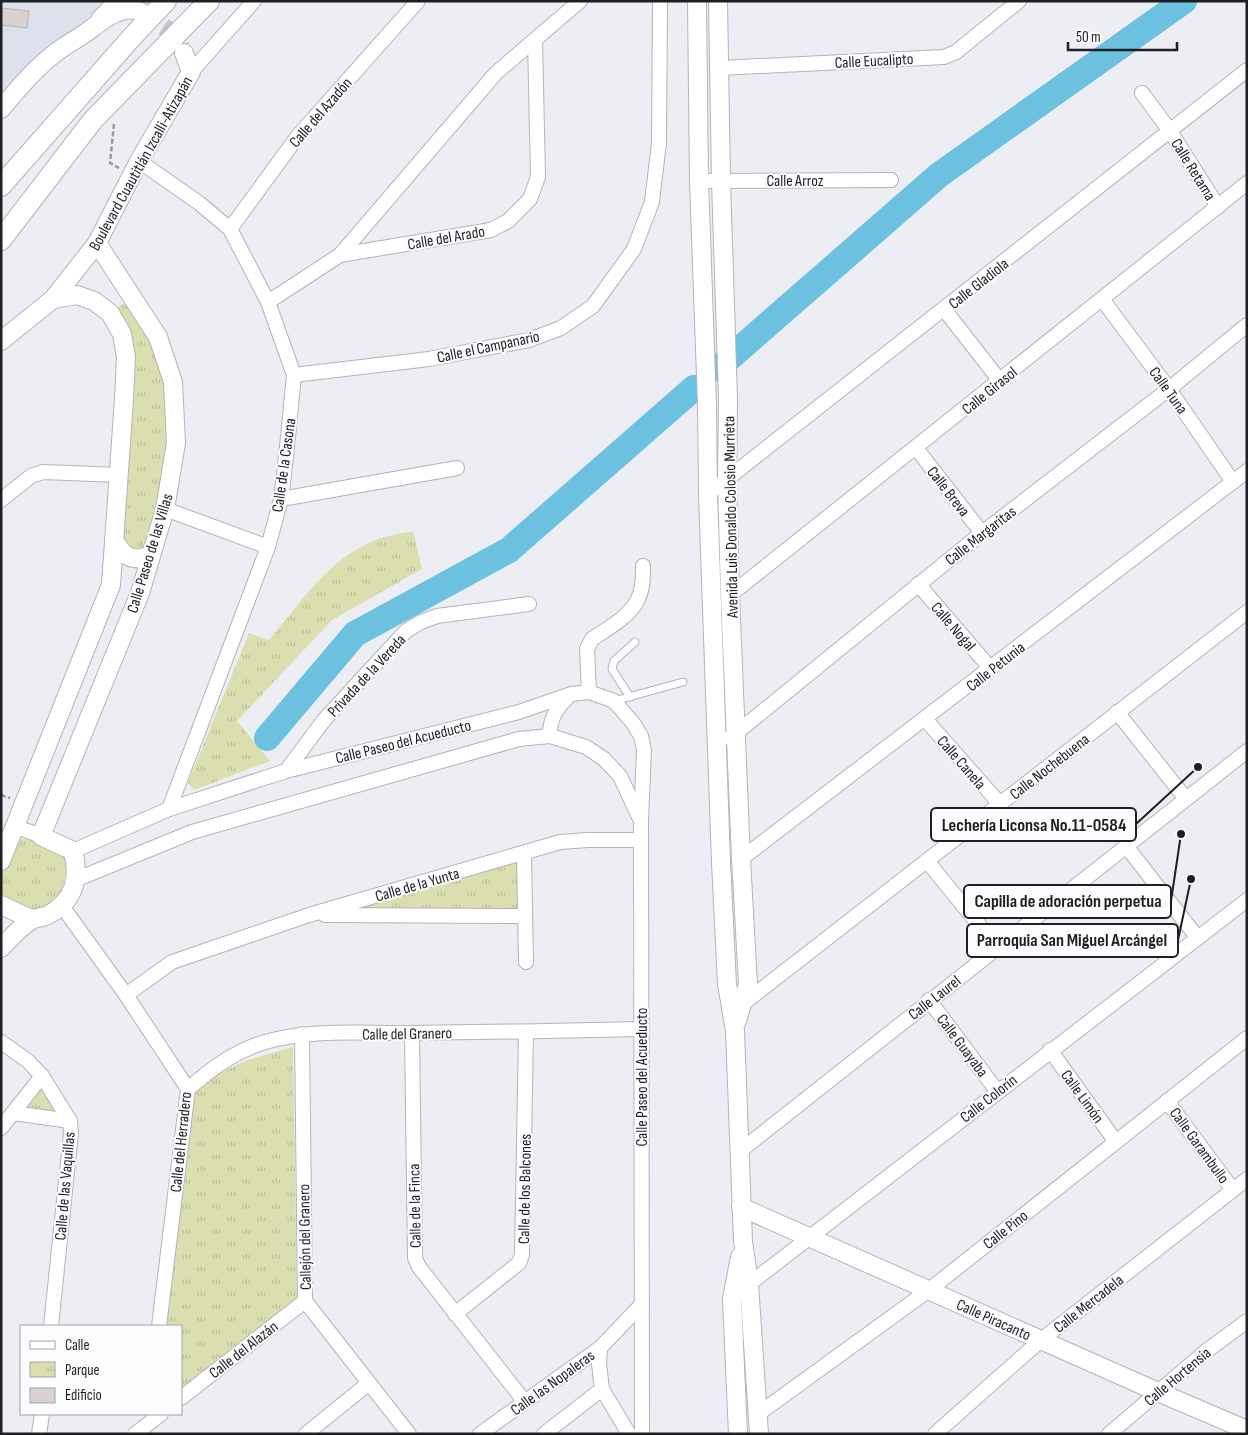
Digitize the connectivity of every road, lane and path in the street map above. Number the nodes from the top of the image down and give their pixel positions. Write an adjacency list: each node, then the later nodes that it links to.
1 (115, 1): 12 (street)
2 (166, 1): 23 (main road)
3 (209, 1): 19 (main road)
4 (254, 1): 17 (street, Boulevard Cuautitlán Izcalli-Atizapán)
5 (418, 1): 31 (street, Calle del Azadón)
6 (580, 1): 13 (street, Calle del Arado)
7 (660, 1): 43 (street, Calle el Campanario)
8 (697, 1): 25 (street, Avenida Luis Donaldo Colosio Murrieta)
9 (718, 1): 15 (street, Avenida Luis Donaldo Colosio Murrieta)
10 (1013, 3): 15 (street, Calle Eucalipto)
11 (141, 12): 12 (street)
12 (84, 34): 20 (street)
13 (535, 40): 34 (street, Calle del Arado); 34 (street, Calle del Arado)
14 (184, 53): 17 (street)
15 (719, 68): 26 (street, Avenida Luis Donaldo Colosio Murrieta)
16 (1247, 70): 21 (street, Calle Gladiola)
17 (191, 72): 22 (street, Boulevard Cuautitlán Izcalli-Atizapán)
18 (1142, 93): 21 (street)
19 (117, 96): 22 (path); 29 (main road)
20 (1, 109)
21 (1170, 131): 30 (street, Calle Retama); 39 (street, Calle Gladiola)
22 (137, 166): 31 (street, Calle de la Casona); 33 (street, Boulevard Cuautitlán Izcalli-Atizapán)
23 (15, 171): 28 (main road); 29 (main road)
24 (891, 180): 26 (street, Calle Arroz)
25 (699, 181): 26 (street, Calle Arroz); 47 (street, Avenida Luis Donaldo Colosio Murrieta)
26 (721, 181): 46 (street, Avenida Luis Donaldo Colosio Murrieta)
27 (1247, 184): 30 (street, Calle Girasol)
28 (1, 186)
29 (35, 196): 32 (main road)
30 (1218, 207): 36 (street, Calle Girasol)
31 (230, 229): 38 (street, Calle de la Casona)
32 (1, 240)
33 (97, 243): 35 (street, Calle Paseo de las Villas); 37 (street, Boulevard Cuautitlán Izcalli-Atizapán)
34 (340, 255): 38 (street, Calle del Arado)
35 (133, 296): 40 (street); 57 (street, Calle Paseo de las Villas)
36 (1102, 299): 44 (street, Calle Girasol); 45 (street, Calle Tuna)
37 (53, 300): 40 (street, Calle Paseo de las Villas); 42 (street, Boulevard Cuautitlán Izcalli-Atizapán)
38 (268, 302): 43 (street, Calle de la Casona)
39 (944, 310): 44 (street); 52 (street, Calle Gladiola)
40 (110, 313): 51 (street, Calle Paseo de las Villas)
41 (1247, 325): 45 (street, Calle Margaritas)
42 (1, 341)
43 (294, 375): 55 (street, Calle de la Casona)
44 (1000, 381): 48 (street, Calle Girasol)
45 (1168, 388): 53 (street, Calle Tuna); 58 (street, Calle Margaritas)
46 (728, 399): 47 (street); 52 (street, Avenida Luis Donaldo Colosio Murrieta)
47 (707, 404): 54 (street, Avenida Luis Donaldo Colosio Murrieta)
48 (916, 448): 58 (street, Calle Breva); 64 (street, Calle Girasol)
49 (457, 468): 55 (street)
50 (1247, 471): 53 (street, Calle Petunia)
51 (119, 475): 56 (street); 59 (street, Calle Paseo de las Villas)
52 (727, 479): 54 (street, Calle Gladiola); 64 (street, Avenida Luis Donaldo Colosio Murrieta)
53 (1233, 482): 68 (street, Calle Petunia)
54 (708, 494): 78 (street, Avenida Luis Donaldo Colosio Murrieta)
55 (281, 499): 60 (street, Calle de la Casona)
56 (1, 500)
57 (165, 509): 60 (street); 61 (street, Calle Paseo de las Villas)
58 (982, 533): 63 (street, Calle Margaritas)
59 (114, 540): 61 (street); 85 (street, Calle Paseo de las Villas)
60 (268, 547): 83 (street, Calle de la Casona)
61 (151, 554): 86 (street, Calle Paseo de las Villas)
62 (643, 566): 70 (street)
63 (918, 584): 68 (street, Calle Nogal); 76 (street, Calle Margaritas)
64 (730, 595): 76 (street, Avenida Luis Donaldo Colosio Murrieta)
65 (528, 604): 80 (street, Privada de la Vereda)
66 (1247, 612): 74 (street, Calle Nochebuena)
67 (635, 642): 72 (lane)
68 (991, 668): 75 (street, Calle Petunia)
69 (683, 682): 72 (lane)
70 (589, 692): 71 (street, Calle Paseo del Acueducto); 73 (street, Calle Paseo del Acueducto)
71 (571, 694): 77 (street); 80 (street, Calle Paseo del Acueducto)
72 (630, 697): 73 (lane)
73 (614, 701): 84 (street, Calle Paseo del Acueducto)
74 (1117, 712): 81 (street); 82 (street, Calle Nochebuena)
75 (925, 719): 82 (street, Calle Canela); 91 (street, Calle Petunia)
76 (736, 734): 78 (street, Calle Margaritas); 91 (street, Avenida Luis Donaldo Colosio Murrieta)
77 (550, 736): 84 (street, Calle Paseo del Acueducto); 94 (street, Calle Paseo del Acueducto)
78 (716, 749): 107 (street, Avenida Luis Donaldo Colosio Murrieta)
79 (1247, 751): 81 (street, Calle Laurel)
80 (286, 771): 83 (street, Calle Paseo del Acueducto)
81 (1186, 799): 88 (street, Calle Laurel)
82 (1000, 804): 93 (street, Calle Nochebuena)
83 (169, 809): 89 (street, Calle Paseo del Acueducto)
84 (641, 820): 87 (street, Calle Paseo del Acueducto)
85 (14, 826): 86 (street); 92 (street, Calle Paseo de las Villas)
86 (41, 836): 89 (street)
87 (641, 840): 90 (street, Calle de la Yunta); 108 (street, Calle Paseo del Acueducto)
88 (1126, 846): 101 (street); 102 (street, Calle Laurel)
89 (74, 851): 94 (street)
90 (524, 853): 98 (street, Calle de la Yunta); 99 (street)
91 (741, 859): 107 (street, Avenida Luis Donaldo Colosio Murrieta)
92 (1, 860)
93 (927, 860): 102 (street); 107 (street, Calle Nochebuena)
94 (75, 880): 96 (street)
95 (1, 905): 100 (street)
96 (62, 906): 100 (street); 105 (street, Calle del Herradero)
97 (1244, 906): 101 (street, Calle Colorín)
98 (309, 915): 99 (street, Calle de la Yunta); 105 (street, Calle de la Yunta)
99 (524, 916): 104 (street)
100 (31, 919): 103 (street)
101 (1197, 937): 114 (street, Calle Colorín)
102 (996, 947): 106 (street, Calle Laurel)
103 (1, 948)
104 (526, 962)
105 (126, 995): 116 (street, Calle del Herradero)
106 (929, 1000): 117 (street, Calle Guayaba); 123 (street, Calle Laurel)
107 (737, 1009): 123 (street, Avenida Luis Donaldo Colosio Murrieta)
108 (641, 1029): 109 (street, Calle del Granero); 133 (street, Calle Paseo del Acueducto)
109 (526, 1032): 110 (street, Calle del Granero); 134 (street, Calle de los Balcones)
110 (412, 1033): 111 (street, Calle del Granero); 134 (street, Calle de la Finca)
111 (302, 1034): 116 (street, Calle del Granero); 132 (street, Callejón del Granero)
112 (1247, 1038): 118 (street, Calle Pino)
113 (1, 1042): 115 (street, Calle de las Vaquillas)
114 (1050, 1050): 117 (street, Calle Colorín); 122 (street, Calle Limón)
115 (42, 1076): 119 (street); 120 (street, Calle de las Vaquillas)
116 (188, 1089): 137 (street, Calle del Herradero)
117 (997, 1091): 127 (street, Calle Colorín)
118 (1168, 1101): 122 (street, Calle Pino); 125 (street, Calle Garambullo)
119 (13, 1113): 120 (street); 121 (street)
120 (70, 1121): 136 (street, Calle de las Vaquillas)
121 (1, 1128)
122 (1116, 1142): 130 (street, Calle Pino)
123 (740, 1151): 126 (street, Avenida Luis Donaldo Colosio Murrieta)
124 (1247, 1179): 125 (street, Calle Mercadela)
125 (1233, 1190): 138 (street, Calle Mercadela)
126 (740, 1207): 127 (street, Calle Piracanto); 128 (street, Avenida Luis Donaldo Colosio Murrieta)
127 (808, 1236): 129 (street, Calle Colorín); 130 (street, Calle Piracanto)
128 (743, 1241): 129 (street, Avenida Luis Donaldo Colosio Murrieta); 131 (street, Avenida Luis Donaldo Colosio Murrieta)
129 (749, 1283): 131 (street, Calle Colorín); 145 (street, Avenida Luis Donaldo Colosio Murrieta)
130 (928, 1290): 138 (street, Calle Piracanto); 145 (street, Calle Pino)
131 (732, 1298): 157 (street, Avenida Luis Donaldo Colosio Murrieta)
132 (305, 1301): 140 (street, Callejón del Granero); 143 (street, Calle del Alazán)
133 (642, 1304): 139 (street); 156 (street, Calle Paseo del Acueducto)
134 (455, 1314): 144 (street, Calle de la Finca)
135 (1247, 1321): 142 (street, Calle Hortensia)
136 (51, 1325)
137 (159, 1325)
138 (1041, 1340): 142 (street, Calle Piracanto); 159 (street, Calle Mercadela)
139 (600, 1348): 141 (street); 144 (street, Calle las Nopaleras)
140 (369, 1383): 151 (street); 152 (street, Callejón del Granero)
141 (602, 1389): 154 (street); 155 (street)
142 (1158, 1392): 148 (street, Calle Piracanto); 160 (street, Calle Hortensia)
143 (182, 1397)
144 (525, 1402): 153 (street, Calle las Nopaleras)
145 (758, 1414): 158 (street, Avenida Luis Donaldo Colosio Murrieta)
146 (42, 1415): 149 (street)
147 (147, 1419): 150 (street)
148 (1247, 1430)
149 (39, 1434)
150 (135, 1434)
151 (306, 1434)
152 (409, 1434)
153 (480, 1434)
154 (544, 1434)
155 (629, 1434)
156 (642, 1434)
157 (738, 1434)
158 (759, 1434)
159 (935, 1434)
160 (1109, 1434)

